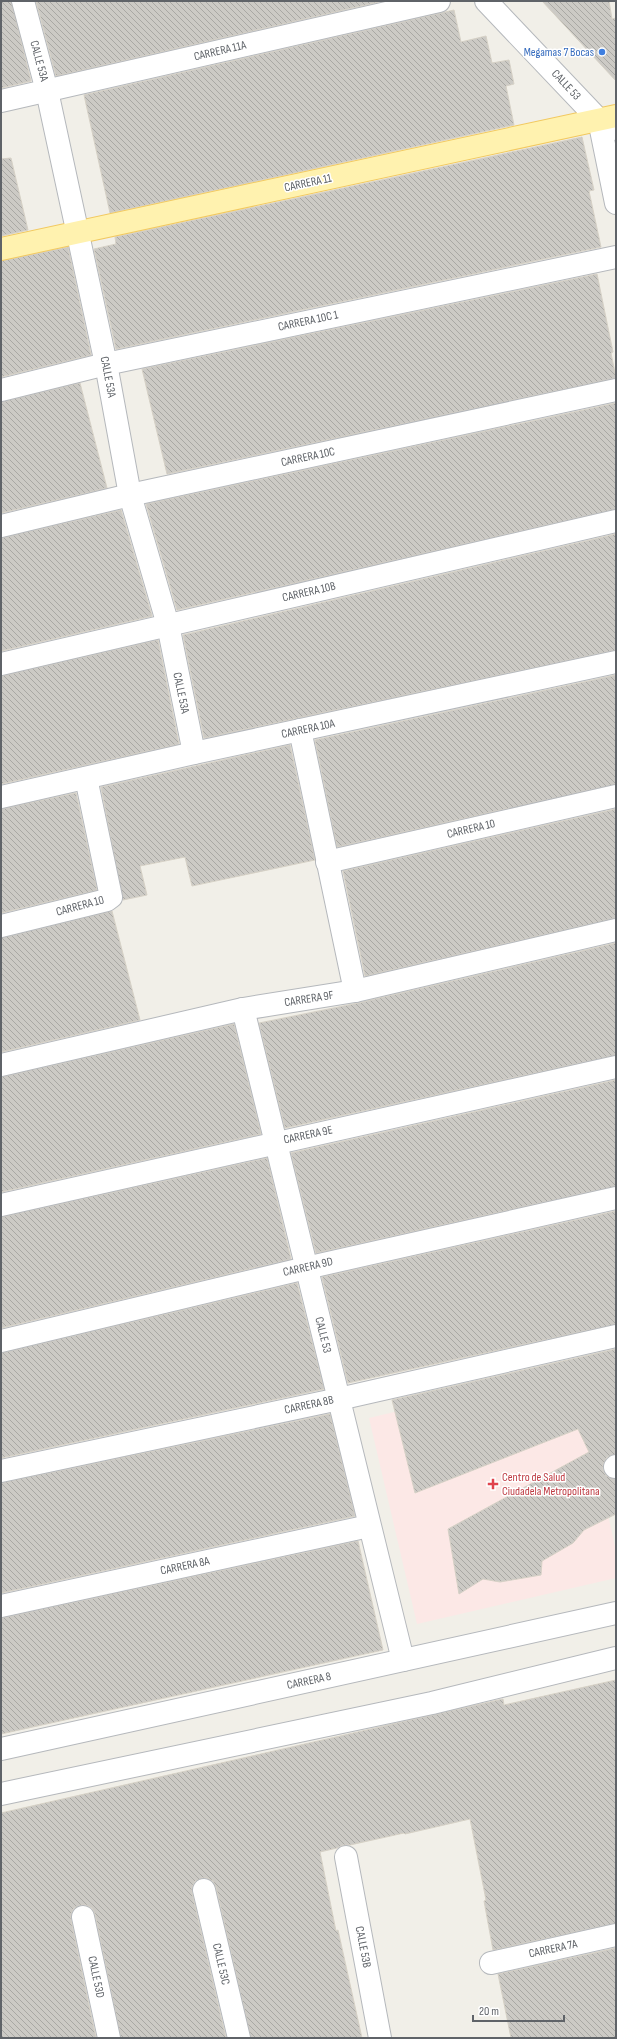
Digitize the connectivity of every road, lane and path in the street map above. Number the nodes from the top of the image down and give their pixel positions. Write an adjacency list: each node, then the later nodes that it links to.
1 (23, 1): 4 (street, CALLE 53A)
2 (439, 1): 4 (street, CARRERA 11A)
3 (486, 1): 6 (street, CALLE 53)
4 (47, 91): 5 (street, CARRERA 11A); 8 (street, CALLE 53A)
5 (1, 101)
6 (610, 122): 7 (street); 8 (main road, CARRERA 11)
7 (616, 203)
8 (76, 233): 9 (main road, CARRERA 11); 11 (street, CALLE 53A)
9 (1, 250)
10 (616, 257): 11 (street, CARRERA 10C 1)
11 (106, 364): 12 (street, CARRERA 10C 1); 14 (street, CALLE 53A)
12 (1, 390)
13 (616, 390): 14 (street, CARRERA 10C)
14 (130, 495): 16 (street, CARRERA 10C); 17 (street, CALLE 53A)
15 (616, 521): 17 (street, CARRERA 10B)
16 (1, 526)
17 (168, 625): 19 (street, CARRERA 10B); 21 (street, CALLE 53A)
18 (616, 662): 20 (street, CARRERA 10A)
19 (1, 664)
20 (300, 730): 21 (street, CARRERA 10A); 25 (street)
21 (194, 754): 22 (street, CARRERA 10A)
22 (86, 778): 24 (street, CARRERA 10A); 26 (street, CARRERA 10)
23 (616, 796): 25 (street, CARRERA 10)
24 (1, 797)
25 (327, 862): 28 (street)
26 (1, 926)
27 (616, 930): 28 (street, CARRERA 9F)
28 (355, 991): 29 (street, CARRERA 9F)
29 (243, 1009): 30 (street, CARRERA 9F); 32 (street, CALLE 53)
30 (1, 1065)
31 (616, 1067): 32 (street, CARRERA 9E)
32 (276, 1142): 34 (street, CARRERA 9E); 35 (street, CALLE 53)
33 (616, 1198): 35 (street, CARRERA 9D)
34 (1, 1205)
35 (306, 1268): 37 (street, CARRERA 9D); 38 (street, CALLE 53)
36 (616, 1336): 38 (street, CARRERA 8B)
37 (1, 1341)
38 (339, 1398): 39 (street, CARRERA 8B); 40 (street, CALLE 53)
39 (1, 1471)
40 (369, 1526): 41 (street, CARRERA 8A); 44 (street, CALLE 53)
41 (1, 1606)
42 (616, 1613): 44 (street, CARRERA 8)
43 (616, 1658): 46 (street)
44 (403, 1660): 45 (street, CARRERA 8)
45 (1, 1749)
46 (1, 1794)
47 (346, 1857): 54 (street, CALLE 53B)
48 (204, 1890): 53 (street, CALLE 53C)
49 (83, 1917): 52 (street, CALLE 53D)
50 (616, 1935): 51 (street, CARRERA 7A)
51 (491, 1963)
52 (109, 2038)
53 (239, 2038)
54 (380, 2038)

